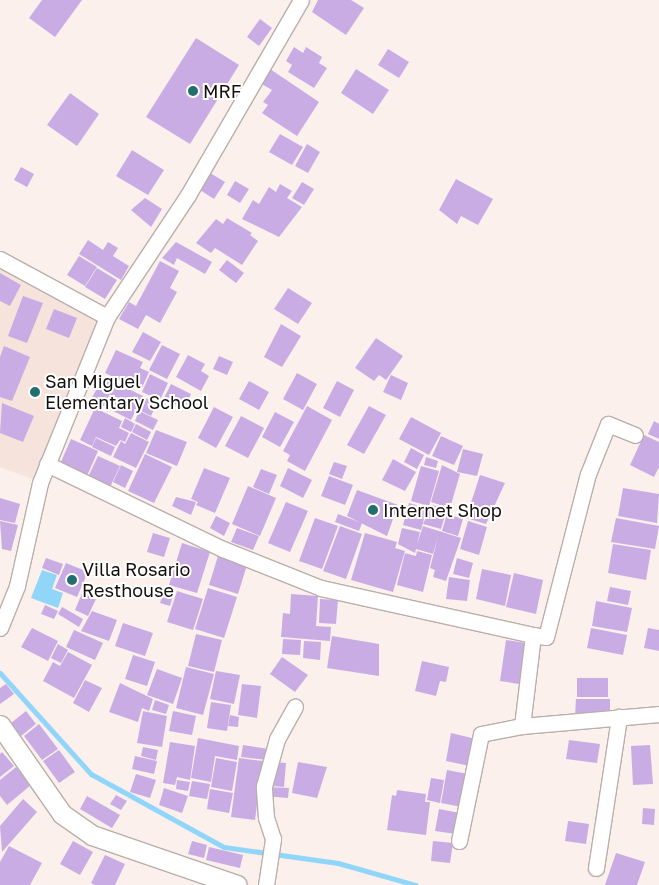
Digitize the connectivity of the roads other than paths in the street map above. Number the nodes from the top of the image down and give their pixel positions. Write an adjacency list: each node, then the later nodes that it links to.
1 (301, 0): 3 (street)
2 (0, 259): 3 (street)
3 (107, 317): 5 (street)
4 (635, 435): 7 (street)
5 (47, 464): 6 (street); 7 (street)
6 (0, 628)
7 (533, 634): 12 (street)
8 (295, 707): 16 (street)
9 (659, 714): 10 (street)
10 (619, 717): 12 (street); 14 (street)
11 (0, 725): 15 (street)
12 (522, 726): 13 (street)
13 (459, 840)
14 (596, 868)
15 (237, 885)
16 (266, 885)

